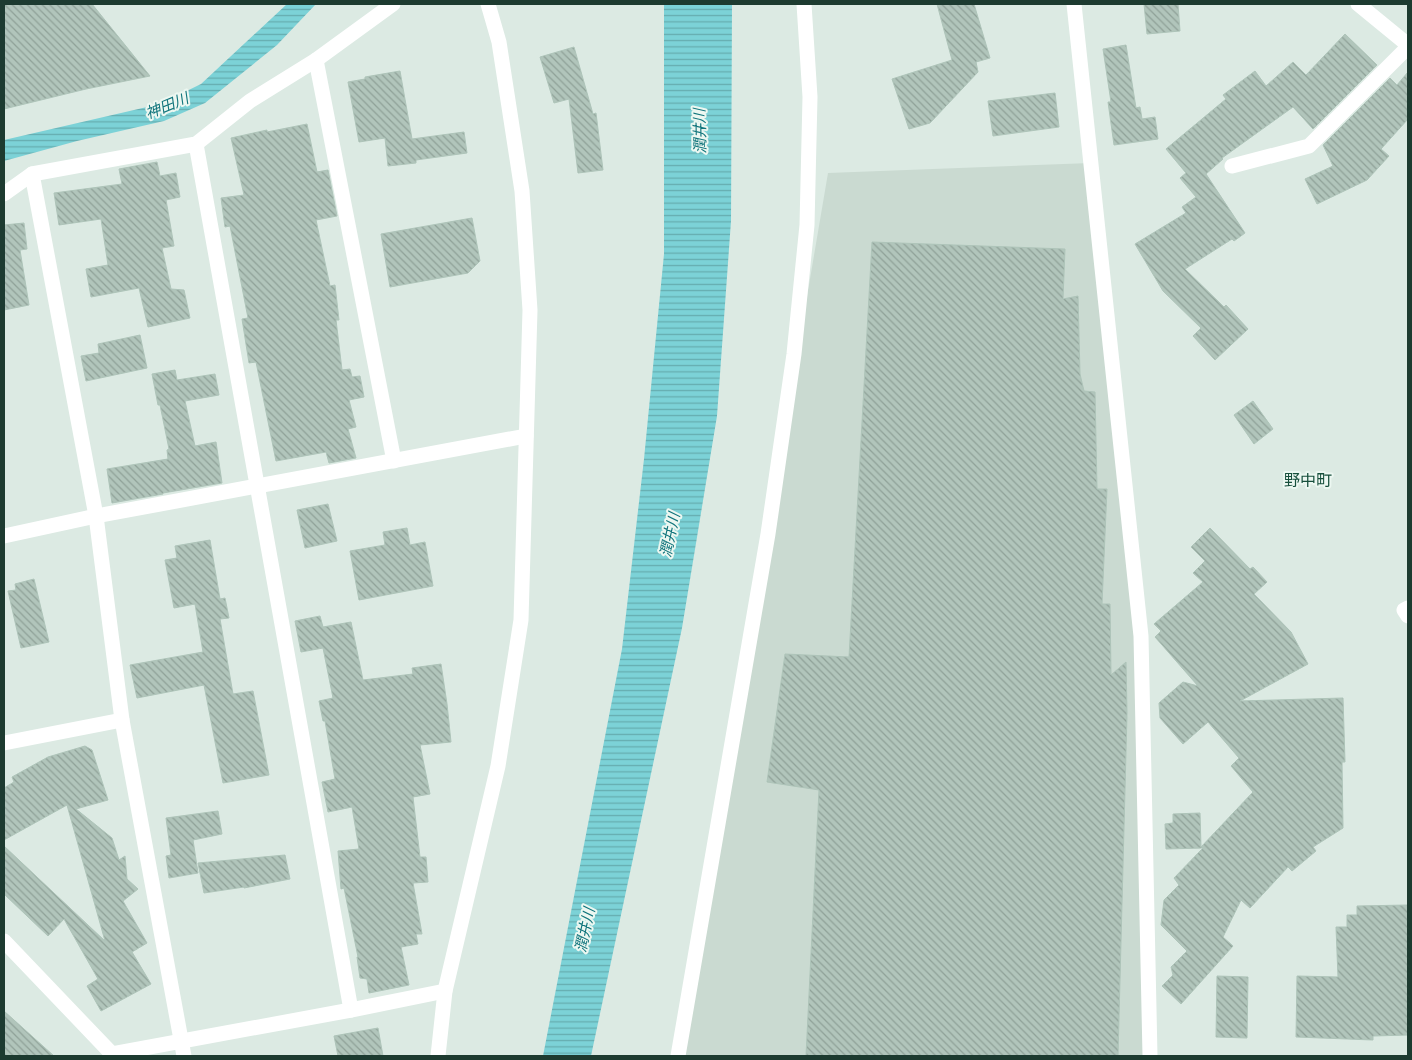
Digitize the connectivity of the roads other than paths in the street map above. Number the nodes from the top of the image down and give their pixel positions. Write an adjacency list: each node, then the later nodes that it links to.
1 (393, 4): 7 (street)
2 (488, 4): 12 (street)
3 (804, 4): 27 (street)
4 (1074, 4): 28 (street)
5 (1358, 4): 6 (street)
6 (1408, 46): 9 (street)
7 (316, 60): 8 (street); 13 (street)
8 (196, 144): 10 (street); 14 (street)
9 (1232, 166)
10 (32, 174): 11 (street); 15 (street)
11 (4, 194)
12 (526, 436): 13 (street); 22 (street)
13 (394, 461): 14 (street)
14 (257, 486): 15 (street); 23 (street)
15 (96, 516): 16 (street); 19 (street)
16 (4, 536)
17 (1408, 608): 18 (street)
18 (1408, 616)
19 (122, 720): 20 (street); 24 (street)
20 (4, 743)
21 (4, 941): 25 (street)
22 (445, 991): 23 (street); 26 (street)
23 (350, 1010): 24 (street)
24 (183, 1049): 25 (street)
25 (111, 1055)
26 (438, 1056)
27 (678, 1056)
28 (1150, 1056)

